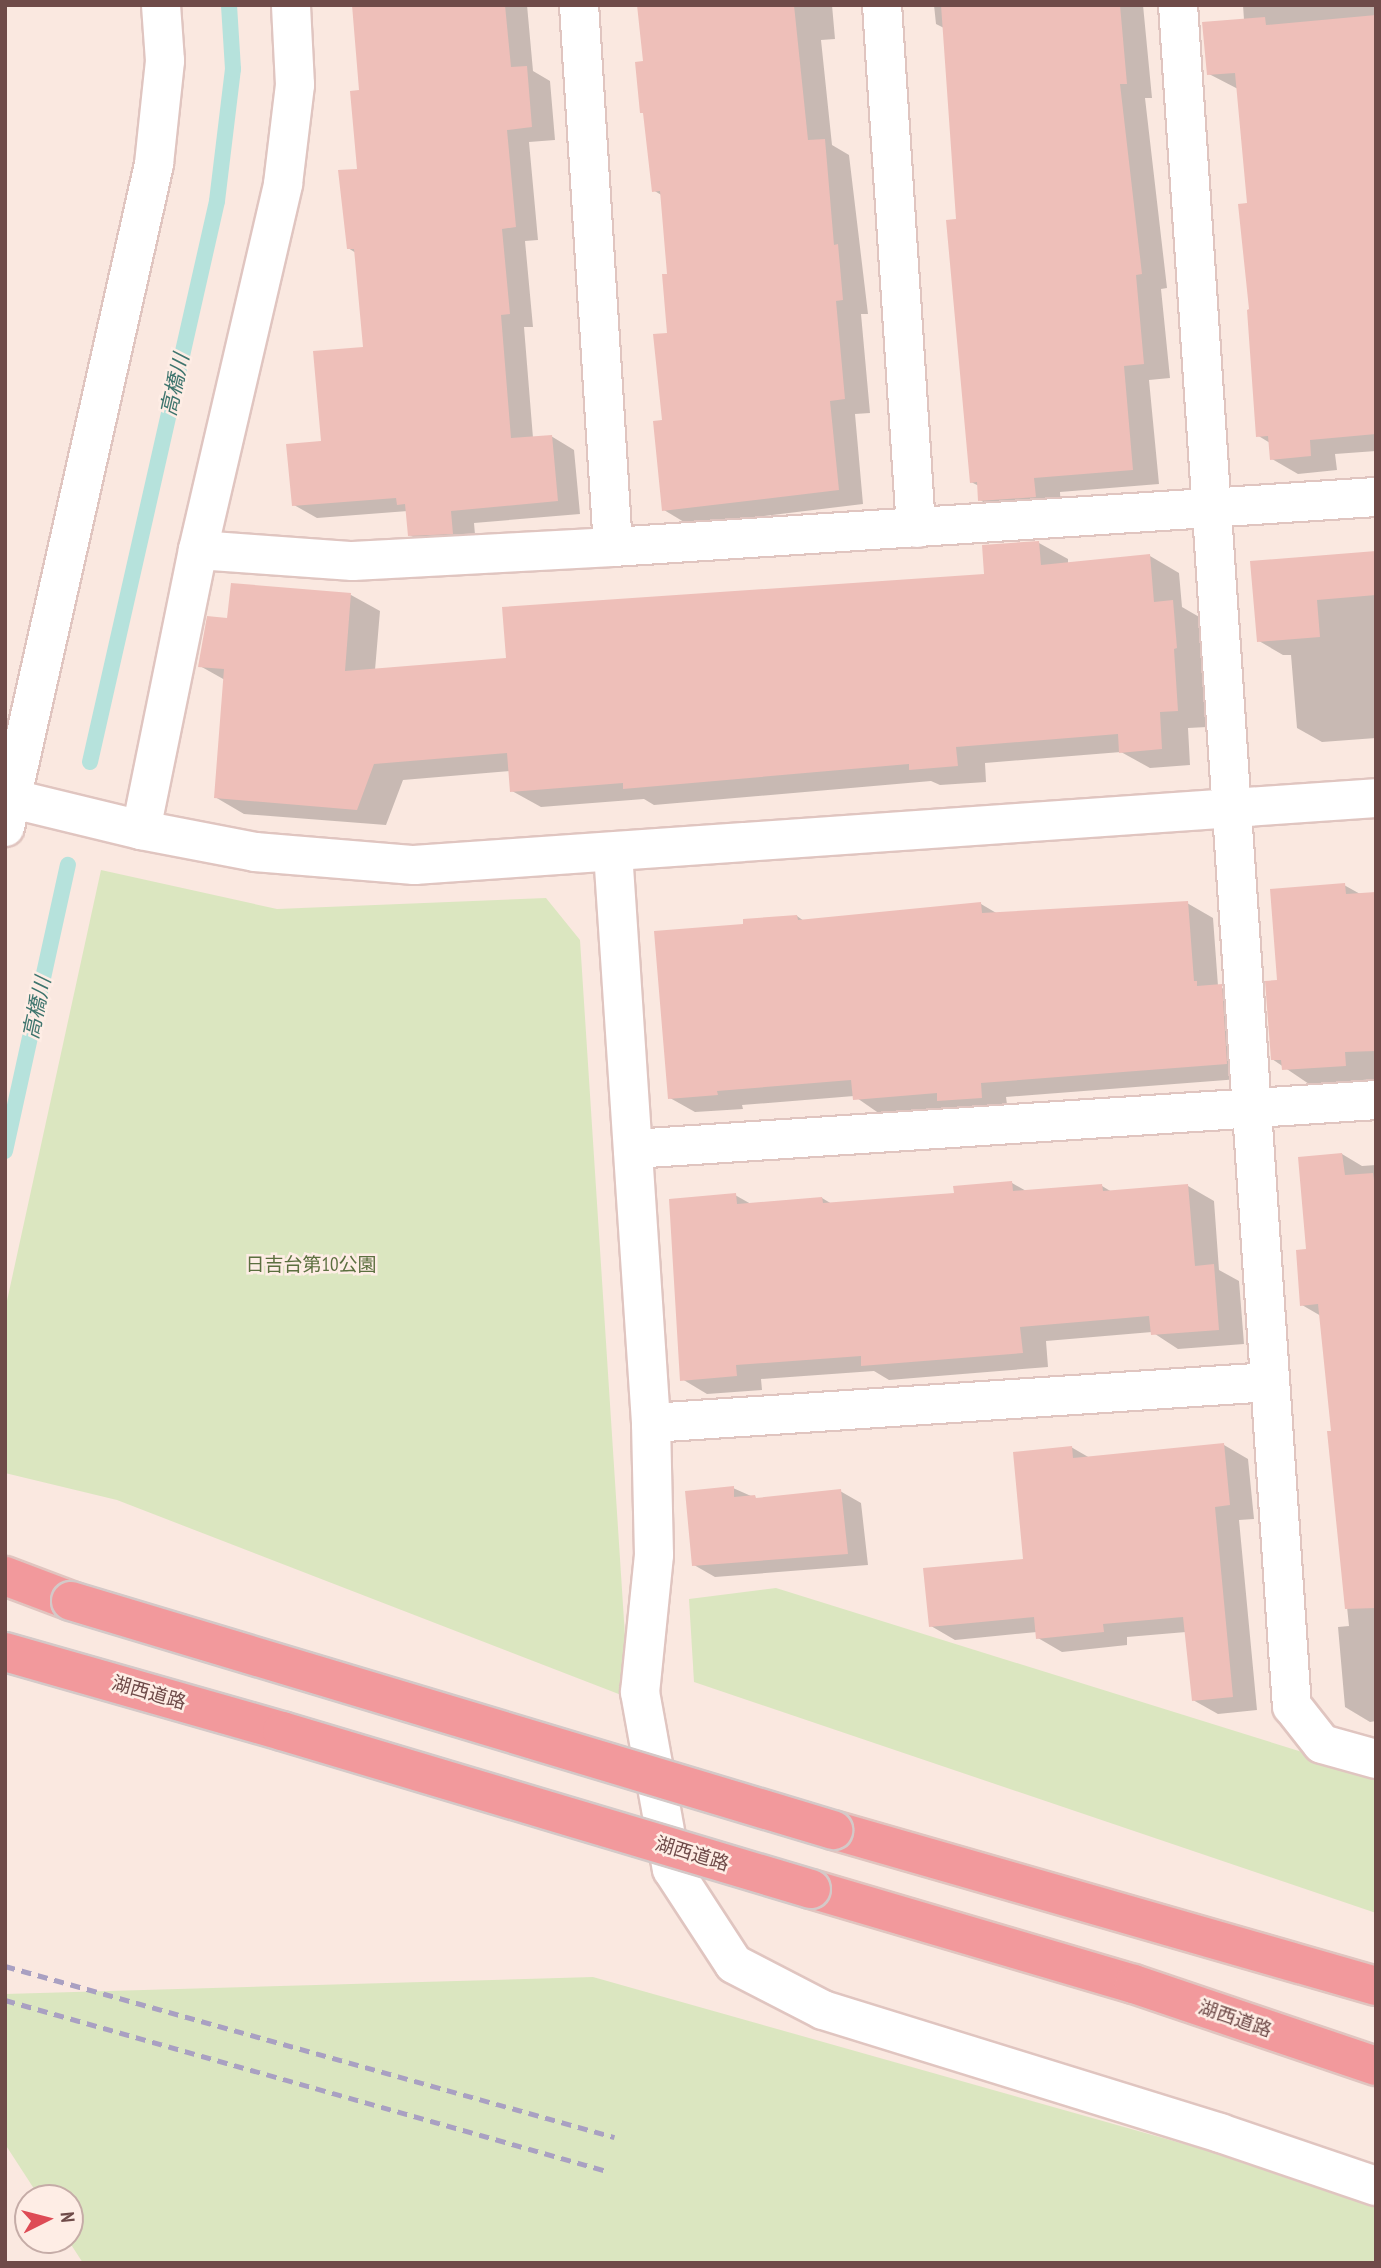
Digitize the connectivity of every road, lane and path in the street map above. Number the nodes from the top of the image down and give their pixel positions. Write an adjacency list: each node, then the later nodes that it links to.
1 (161, 5): 12 (street)
2 (290, 5): 10 (street)
3 (579, 5): 9 (street)
4 (882, 5): 8 (street)
5 (1178, 5): 7 (street)
6 (1376, 497): 7 (street)
7 (1212, 509): 8 (street); 13 (street)
8 (916, 528): 9 (street)
9 (613, 547): 10 (street)
10 (198, 550): 14 (street)
11 (1376, 798): 13 (street)
12 (7, 808): 14 (street)
13 (1231, 808): 15 (street); 17 (street)
14 (141, 830): 15 (street)
15 (613, 852): 18 (street)
16 (1376, 1100): 17 (street)
17 (1252, 1108): 18 (street); 19 (street)
18 (633, 1149): 20 (street)
19 (1270, 1382): 20 (street); 25 (street)
20 (651, 1423): 28 (street)
21 (5, 1576): 23 (highway)
22 (5, 1582): 23 (highway)
23 (71, 1601): 26 (highway, bridge)
24 (5, 1653): 27 (highway, 湖西道路, bridge)
25 (1376, 1759)
26 (1376, 1986)
27 (1376, 2066)
28 (1376, 2186)

